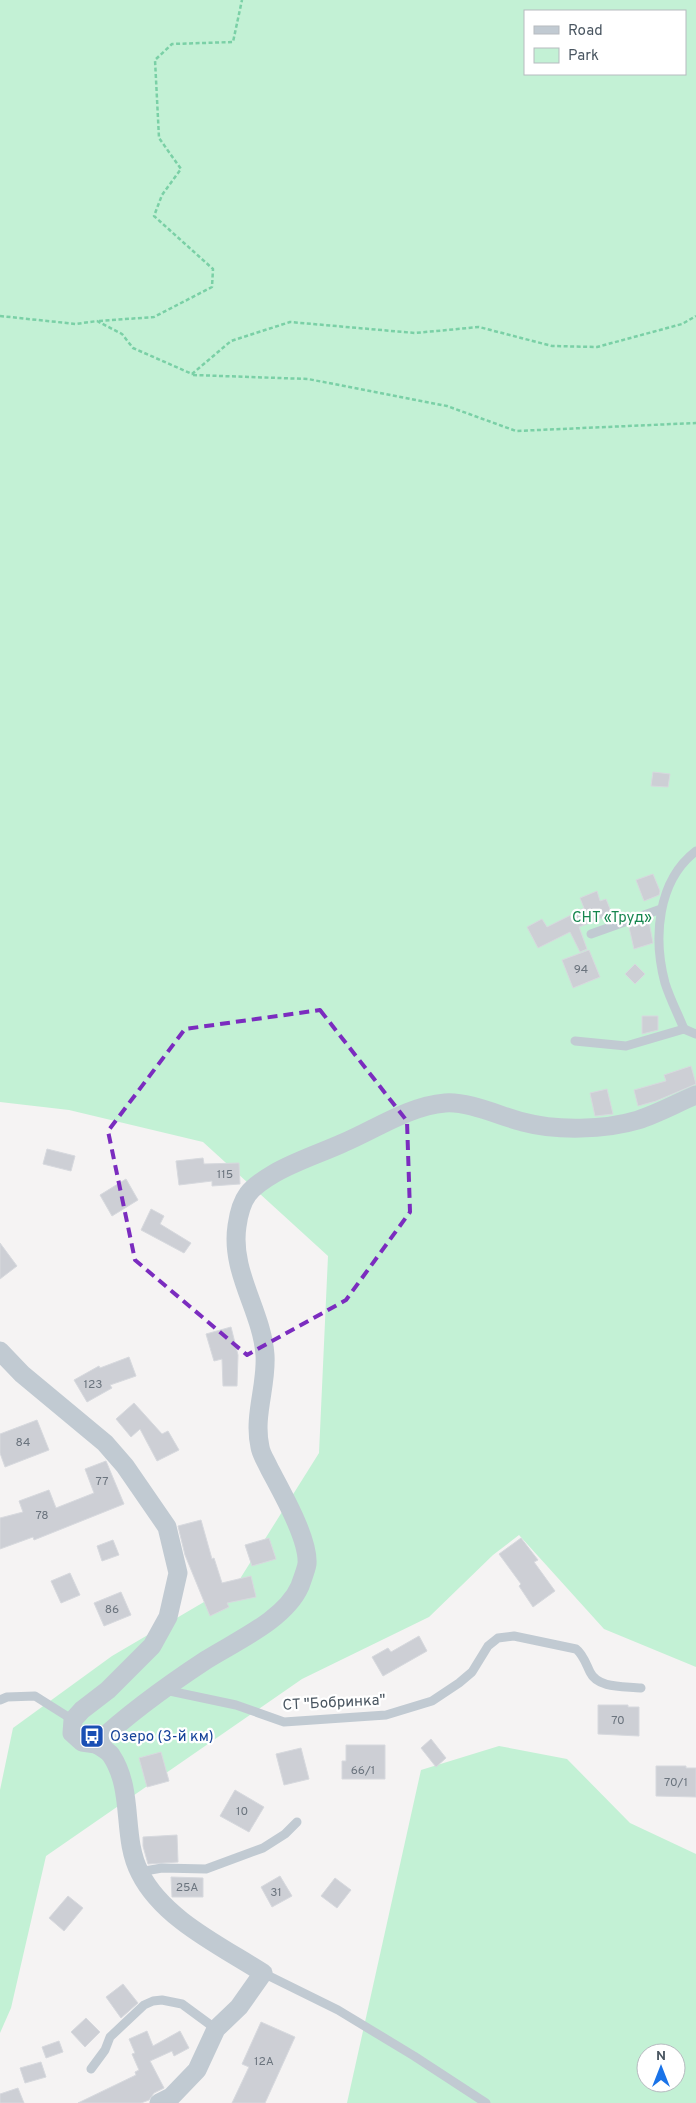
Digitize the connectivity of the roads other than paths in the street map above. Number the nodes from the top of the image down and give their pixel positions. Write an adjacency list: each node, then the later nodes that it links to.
1 (696, 851): 2 (lane)
2 (661, 909): 3 (lane); 4 (lane)
3 (591, 934)
4 (684, 1030): 5 (lane); 6 (lane)
5 (696, 1034)
6 (575, 1040)
7 (696, 1095): 10 (street)
8 (0, 1351): 12 (street)
9 (641, 1688): 10 (lane, СТ "Бобринка")
10 (165, 1690): 13 (street)
11 (0, 1700): 12 (lane)
12 (73, 1720): 13 (street)
13 (96, 1744): 15 (street)
14 (297, 1822): 15 (lane)
15 (139, 1872): 16 (street)
16 (263, 1973): 17 (street); 20 (lane)
17 (216, 2030): 18 (lane); 19 (street)
18 (91, 2069)
19 (160, 2103)
20 (486, 2103)

